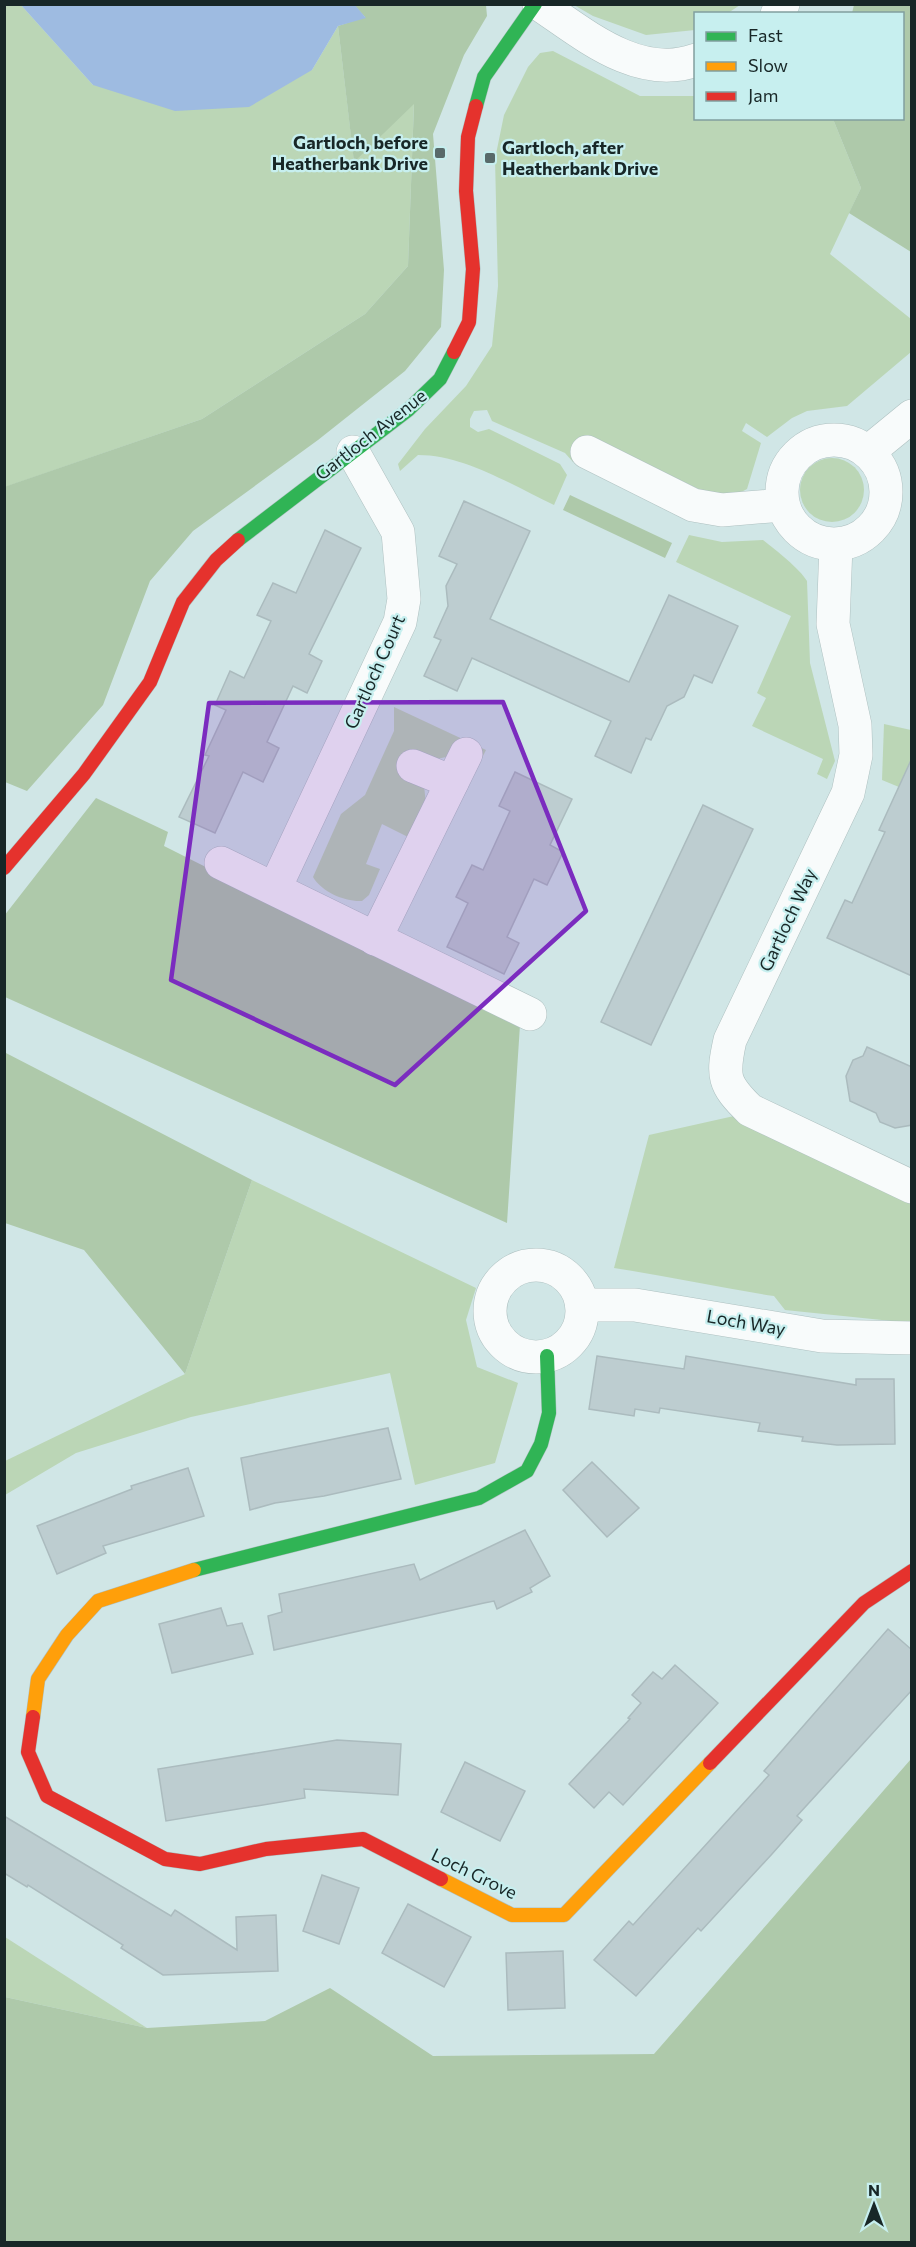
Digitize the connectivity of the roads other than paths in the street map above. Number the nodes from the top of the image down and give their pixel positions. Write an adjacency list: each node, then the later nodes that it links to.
1 (537, 4): 2 (street); 4 (street, Gartloch Avenue)
2 (694, 61)
3 (912, 416): 6 (street)
4 (353, 452): 11 (street, Gartloch Avenue); 12 (street, Gartloch Court)
5 (587, 452): 7 (street)
6 (868, 452): 7 (street); 8 (street)
7 (783, 505): 8 (street)
8 (836, 545): 15 (street, Gartloch Way)
9 (413, 766): 13 (street)
10 (221, 863): 12 (street)
11 (4, 868)
12 (275, 888): 13 (street)
13 (375, 939): 14 (street)
14 (530, 1014)
15 (912, 1187)
16 (582, 1305): 17 (street, Loch Way); 18 (street); 18 (street)
17 (912, 1338)
18 (547, 1356): 19 (street, Loch Grove)
19 (912, 1571)

